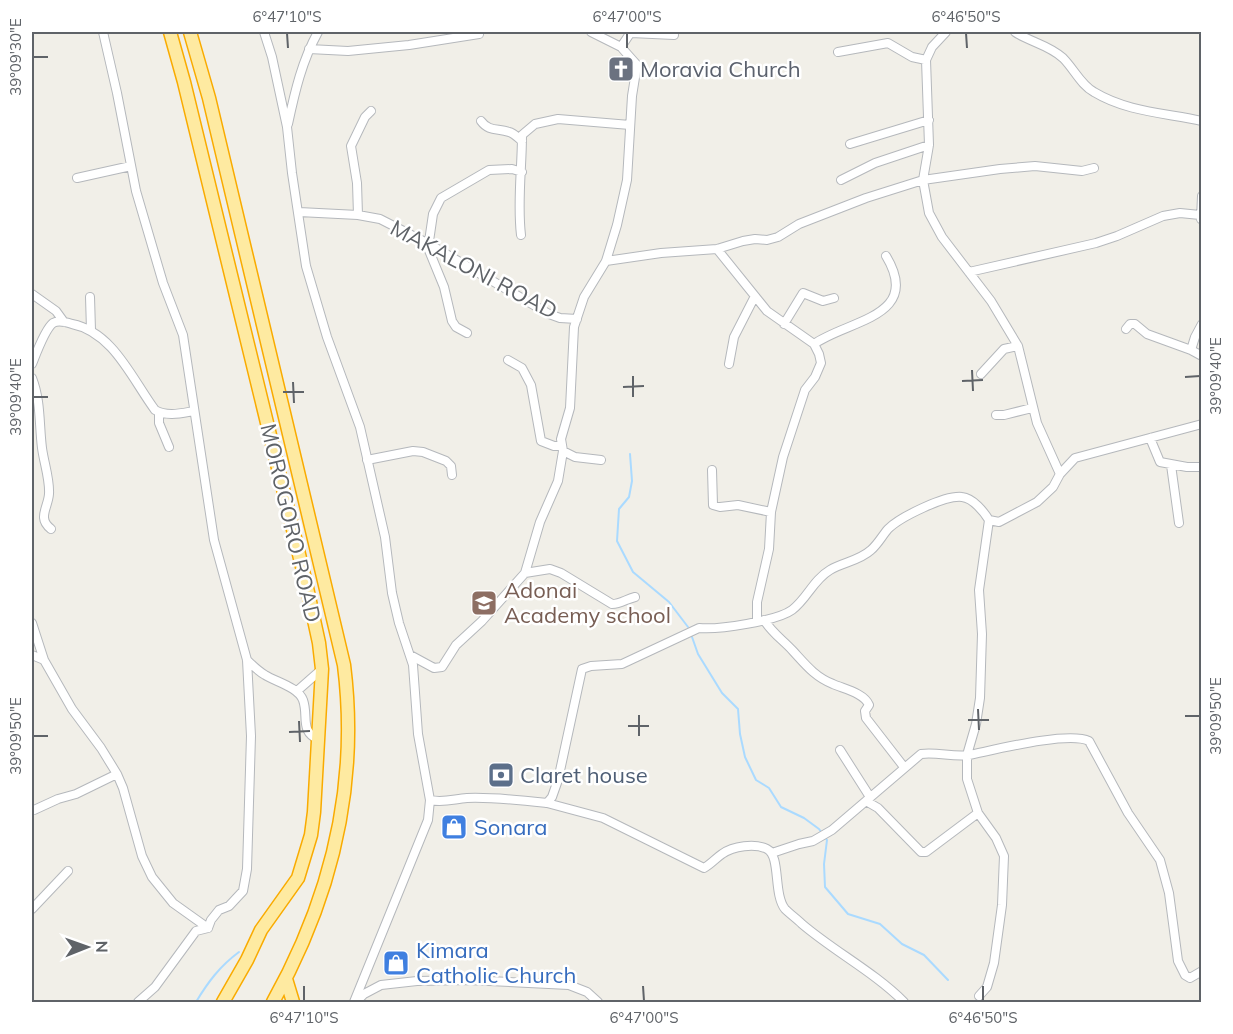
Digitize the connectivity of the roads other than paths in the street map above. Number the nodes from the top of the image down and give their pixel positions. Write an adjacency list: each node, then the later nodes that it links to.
1 (103, 32): 25 (street)
2 (170, 32): 88 (highway, MOROGORO ROAD)
3 (190, 32): 105 (highway, MOROGORO ROAD)
4 (264, 32): 21 (street)
5 (318, 32): 13 (street)
6 (591, 32): 12 (street)
7 (631, 32): 11 (street); 12 (street)
8 (946, 32): 15 (street)
9 (1014, 32): 19 (street)
10 (479, 34): 13 (street)
11 (674, 35)
12 (621, 46): 20 (street, MAKALONI ROAD)
13 (309, 49): 21 (street)
14 (838, 52): 15 (street)
15 (926, 60): 17 (street)
16 (370, 111): 33 (street)
17 (929, 120): 23 (street); 24 (street)
18 (482, 121): 22 (street)
19 (1202, 121)
20 (630, 124): 22 (street); 39 (street, MAKALONI ROAD)
21 (287, 126): 32 (street)
22 (522, 141): 27 (street)
23 (850, 144)
24 (929, 144): 29 (street); 30 (street)
25 (131, 166): 28 (street); 62 (street)
26 (1094, 168): 30 (street)
27 (522, 172): 35 (street); 36 (street)
28 (77, 178)
29 (841, 180)
30 (923, 180): 37 (street); 40 (street)
31 (1202, 196): 34 (street)
32 (299, 212): 33 (street, MAKALONI ROAD); 69 (street)
33 (358, 215): 36 (street, MAKALONI ROAD)
34 (1201, 217): 40 (street)
35 (521, 235)
36 (429, 244): 45 (street, MAKALONI ROAD); 51 (street)
37 (717, 249): 39 (street); 42 (street)
38 (886, 256): 52 (street)
39 (606, 261): 45 (street, MAKALONI ROAD)
40 (969, 272): 53 (street)
41 (32, 294): 46 (street)
42 (755, 296): 47 (street); 58 (street)
43 (90, 297): 50 (street)
44 (834, 298): 47 (street)
45 (577, 319): 68 (street, MAKALONI ROAD)
46 (64, 322): 50 (street); 57 (street)
47 (784, 324): 52 (street)
48 (1202, 324): 54 (street)
49 (1126, 329): 54 (street)
50 (91, 330): 63 (street)
51 (467, 333)
52 (814, 344): 76 (street)
53 (1018, 346): 59 (street); 61 (street)
54 (1191, 350): 55 (street)
55 (1202, 356)
56 (508, 360): 68 (street)
57 (32, 364)
58 (729, 364)
59 (981, 374)
60 (32, 378): 79 (street)
61 (1032, 408): 64 (street); 74 (street)
62 (194, 411): 63 (street); 87 (street)
63 (159, 413): 67 (street)
64 (996, 415)
65 (1202, 424): 66 (street)
66 (1150, 438): 71 (street); 74 (street)
67 (169, 447)
68 (563, 451): 70 (street); 80 (street, MAKALONI ROAD)
69 (368, 460): 75 (street); 85 (street)
70 (601, 460)
71 (1172, 465): 72 (street); 78 (street)
72 (1202, 466)
73 (712, 470): 76 (street)
74 (1060, 474): 77 (street)
75 (452, 475)
76 (771, 512): 82 (street)
77 (989, 520): 82 (street); 92 (street)
78 (1179, 523)
79 (51, 529)
80 (525, 573): 81 (street); 85 (street)
81 (635, 597)
82 (760, 620): 93 (street); 97 (street)
83 (32, 623): 86 (street)
84 (32, 655): 86 (street)
85 (410, 655): 96 (street)
86 (44, 660): 94 (street)
87 (247, 660): 89 (street); 103 (street)
88 (322, 669): 89 (street); 90 (highway, MOROGORO ROAD)
89 (297, 691): 90 (street)
90 (319, 740): 108 (highway, MOROGORO ROAD)
91 (840, 750): 95 (street)
92 (967, 755): 93 (street); 99 (street); 104 (street)
93 (904, 767): 95 (street)
94 (117, 774): 98 (street); 103 (street)
95 (868, 799): 99 (street); 100 (street)
96 (430, 800): 97 (street); 111 (street)
97 (547, 803): 100 (street)
98 (34, 810)
99 (978, 813): 106 (street)
100 (772, 853): 113 (street)
101 (68, 872): 102 (street)
102 (32, 909)
103 (208, 928): 107 (street)
104 (1202, 971)
105 (286, 979): 109 (highway, MOROGORO ROAD); 110 (highway)
106 (979, 996)
107 (138, 1002)
108 (223, 1002)
109 (273, 1002)
110 (293, 1002)
111 (355, 1002): 112 (street)
112 (598, 1002)
113 (904, 1002)

